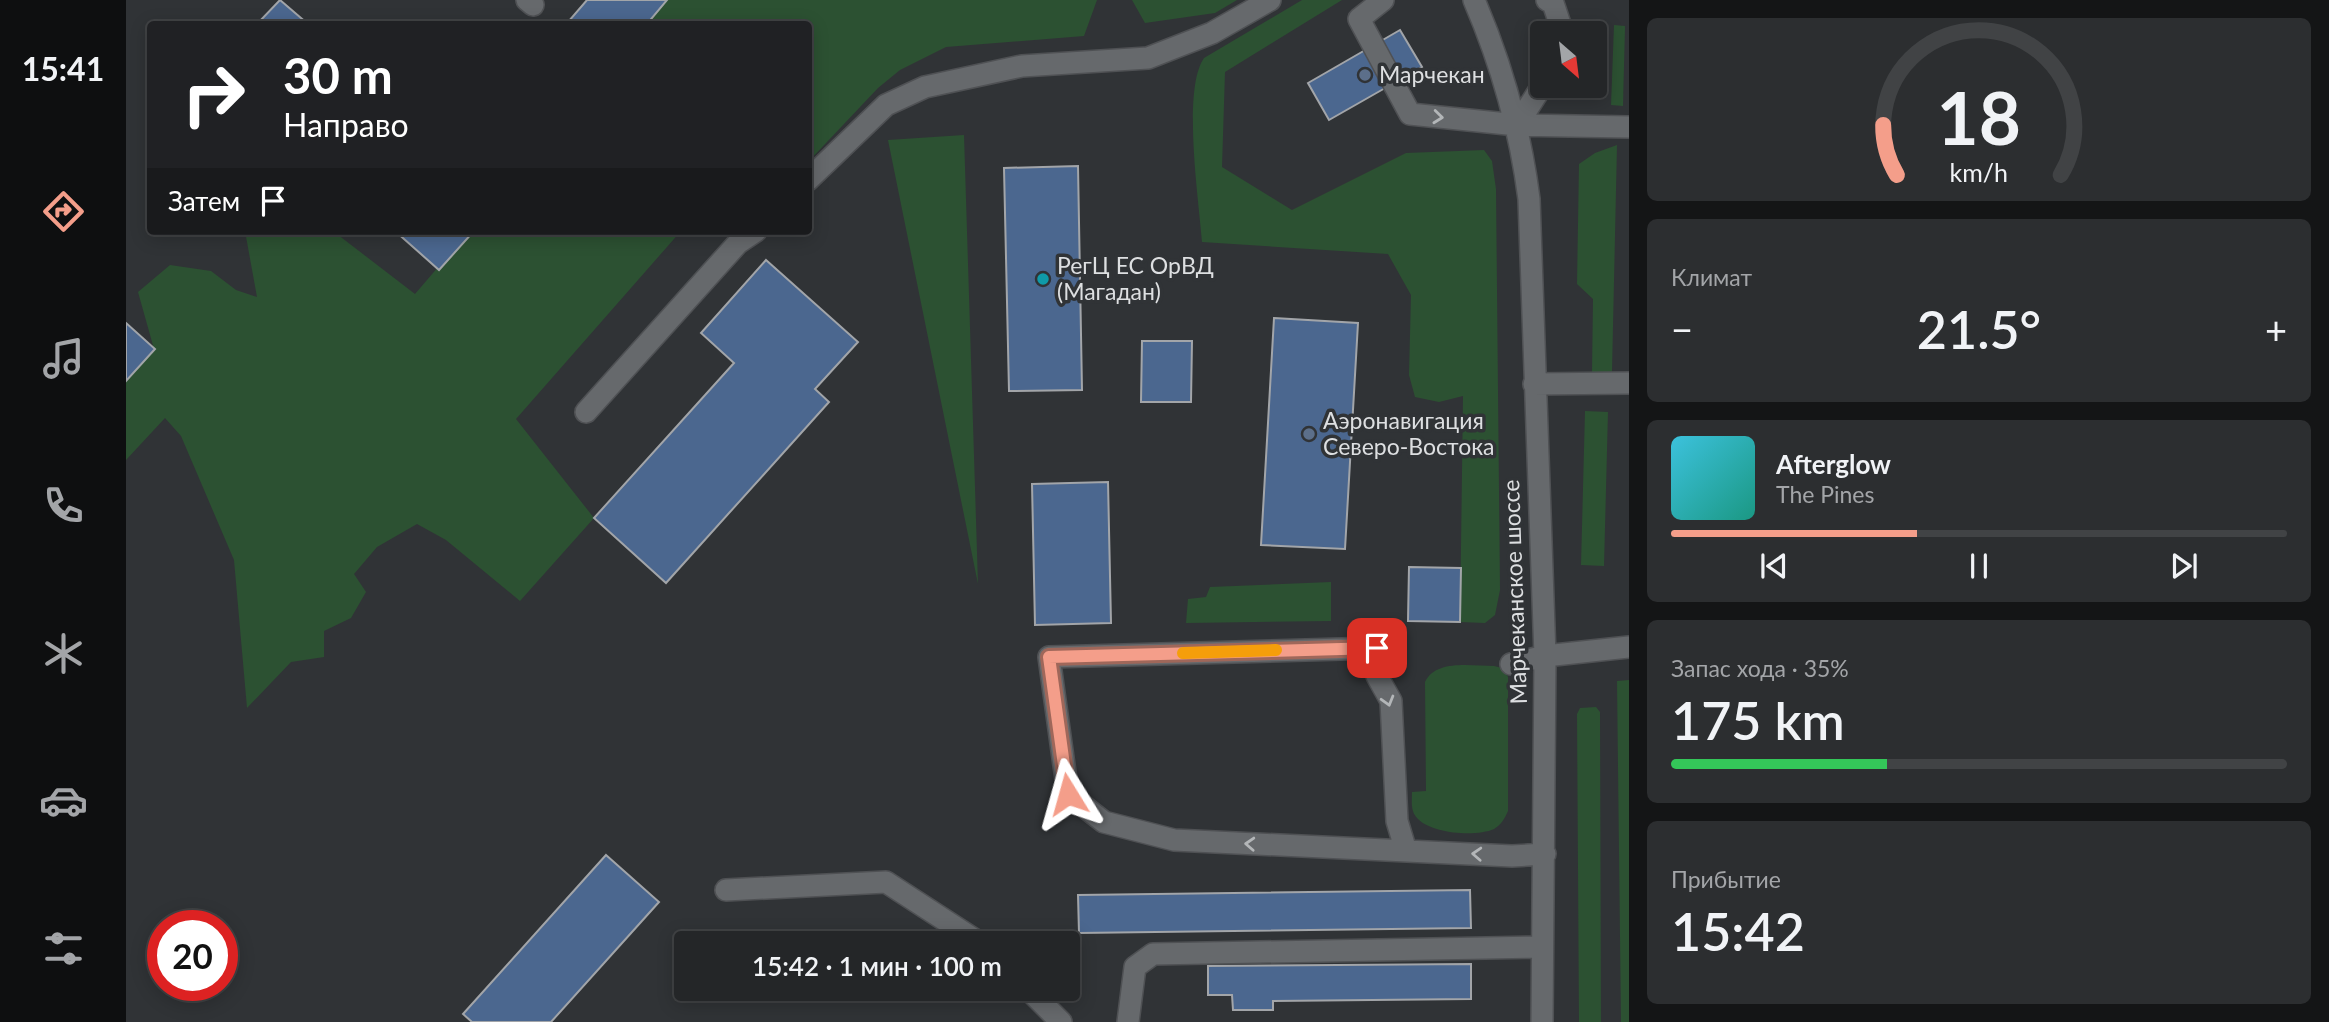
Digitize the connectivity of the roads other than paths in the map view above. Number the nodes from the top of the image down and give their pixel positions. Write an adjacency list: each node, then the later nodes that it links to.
1 (1270, 0): 9 (street)
2 (1383, 0): 7 (street, one-way to 7)
3 (1474, 0): 7 (street, Марчеканское шоссе)
4 (1547, 0): 5 (street)
5 (1559, 21)
6 (1534, 98): 7 (street)
7 (1517, 125): 8 (street); 12 (street, Марчеканское шоссе)
8 (1629, 127)
9 (812, 176)
10 (750, 235): 13 (street)
11 (1629, 383): 12 (street)
12 (1534, 384): 15 (street, Марчеканское шоссе)
13 (586, 412)
14 (1629, 647): 15 (street)
15 (1545, 656): 16 (street); 18 (street, Марчеканское шоссе)
16 (1511, 664)
17 (1406, 851): 17 (street, one-way to 17); 18 (street, one-way to 17)
18 (1545, 855): 21 (street, Марчеканское шоссе)
19 (726, 890): 20 (street)
20 (962, 931)
21 (1542, 947): 24 (street); 25 (street, Марчеканское шоссе)
22 (1040, 1001): 23 (street)
23 (1061, 1022)
24 (1128, 1022)
25 (1542, 1022)

